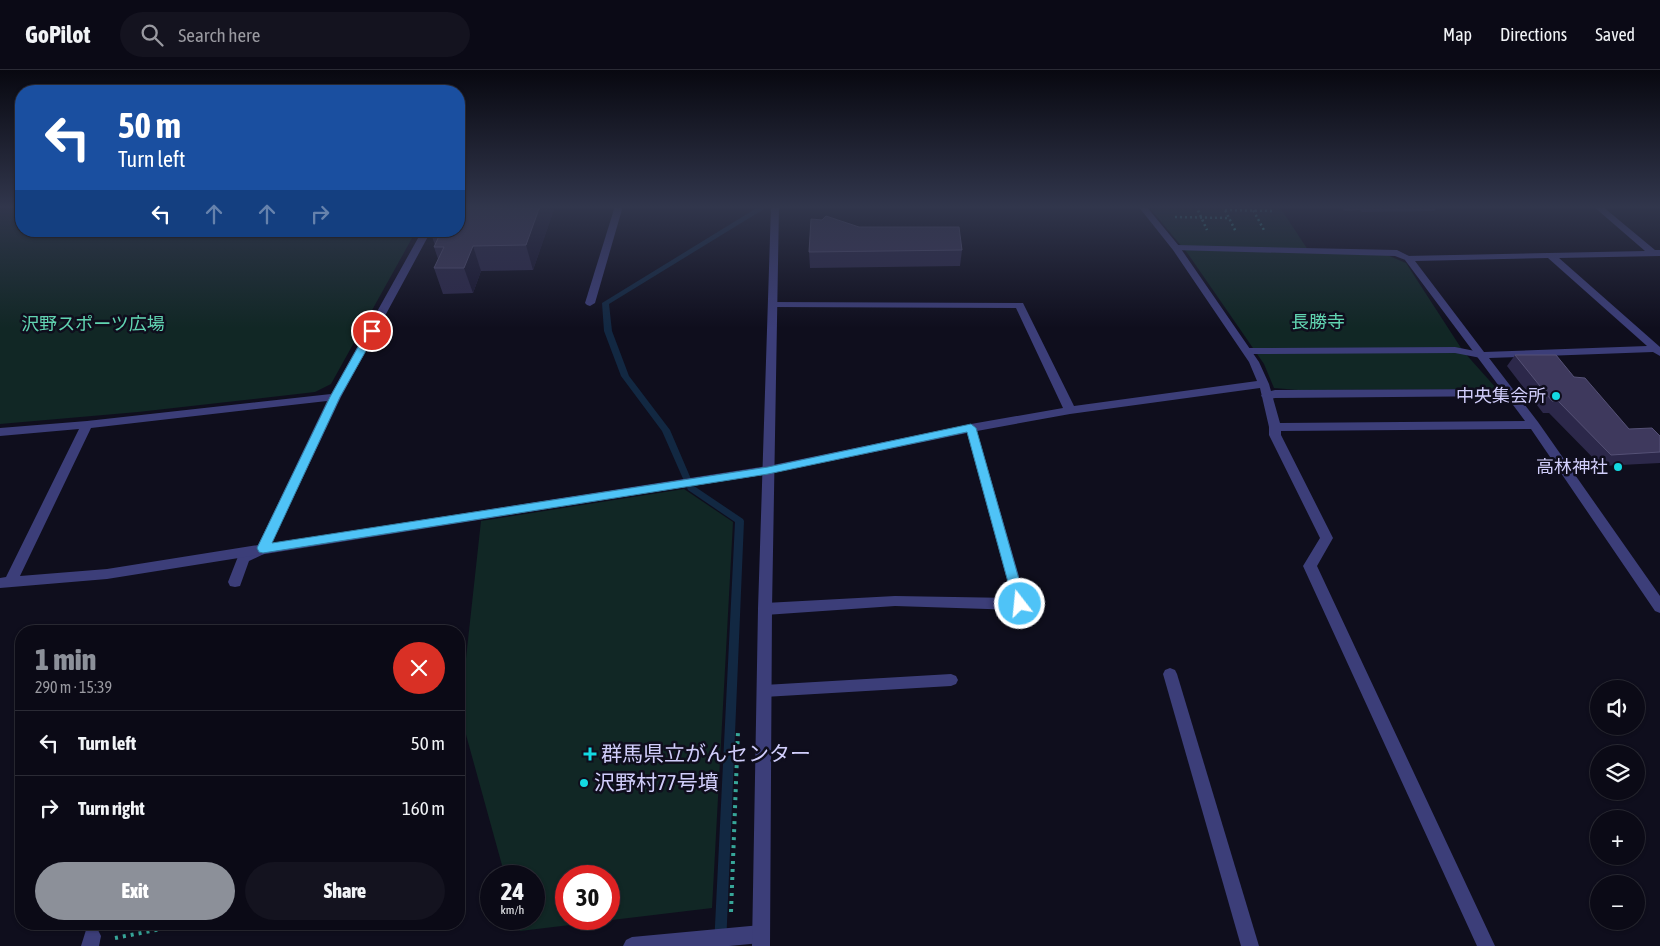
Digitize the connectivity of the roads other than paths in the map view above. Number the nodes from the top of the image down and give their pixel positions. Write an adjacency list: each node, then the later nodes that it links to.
1 (418, 247): 16 (street)
2 (607, 247): 8 (street)
3 (774, 247): 9 (street)
4 (1176, 248): 7 (street); 10 (street)
5 (1657, 253): 6 (street)
6 (1550, 254): 7 (street); 11 (street)
7 (1408, 258): 12 (street)
8 (590, 303)
9 (772, 305): 17 (street); 23 (street)
10 (1247, 351): 12 (street); 13 (street)
11 (1658, 351): 12 (street)
12 (1481, 355): 14 (street)
13 (1264, 384): 15 (street); 17 (street)
14 (1509, 393): 15 (street); 19 (street)
15 (1267, 396): 20 (street)
16 (335, 397): 18 (street); 24 (street)
17 (1070, 410): 21 (street)
18 (87, 424): 22 (street); 25 (street)
19 (1534, 425): 20 (street); 27 (street)
20 (1275, 427): 36 (street)
21 (971, 428): 23 (street); 29 (street)
22 (0, 432)
23 (768, 470): 24 (street); 29 (street)
24 (263, 548): 25 (street); 26 (street)
25 (5, 582)
26 (235, 582)
27 (1654, 586): 28 (street)
28 (1660, 607)
29 (765, 609): 32 (street)
30 (1170, 674): 35 (street)
31 (951, 680): 32 (street)
32 (764, 691): 33 (street)
33 (761, 940): 34 (street)
34 (632, 946)
35 (1250, 946)
36 (1486, 946)

